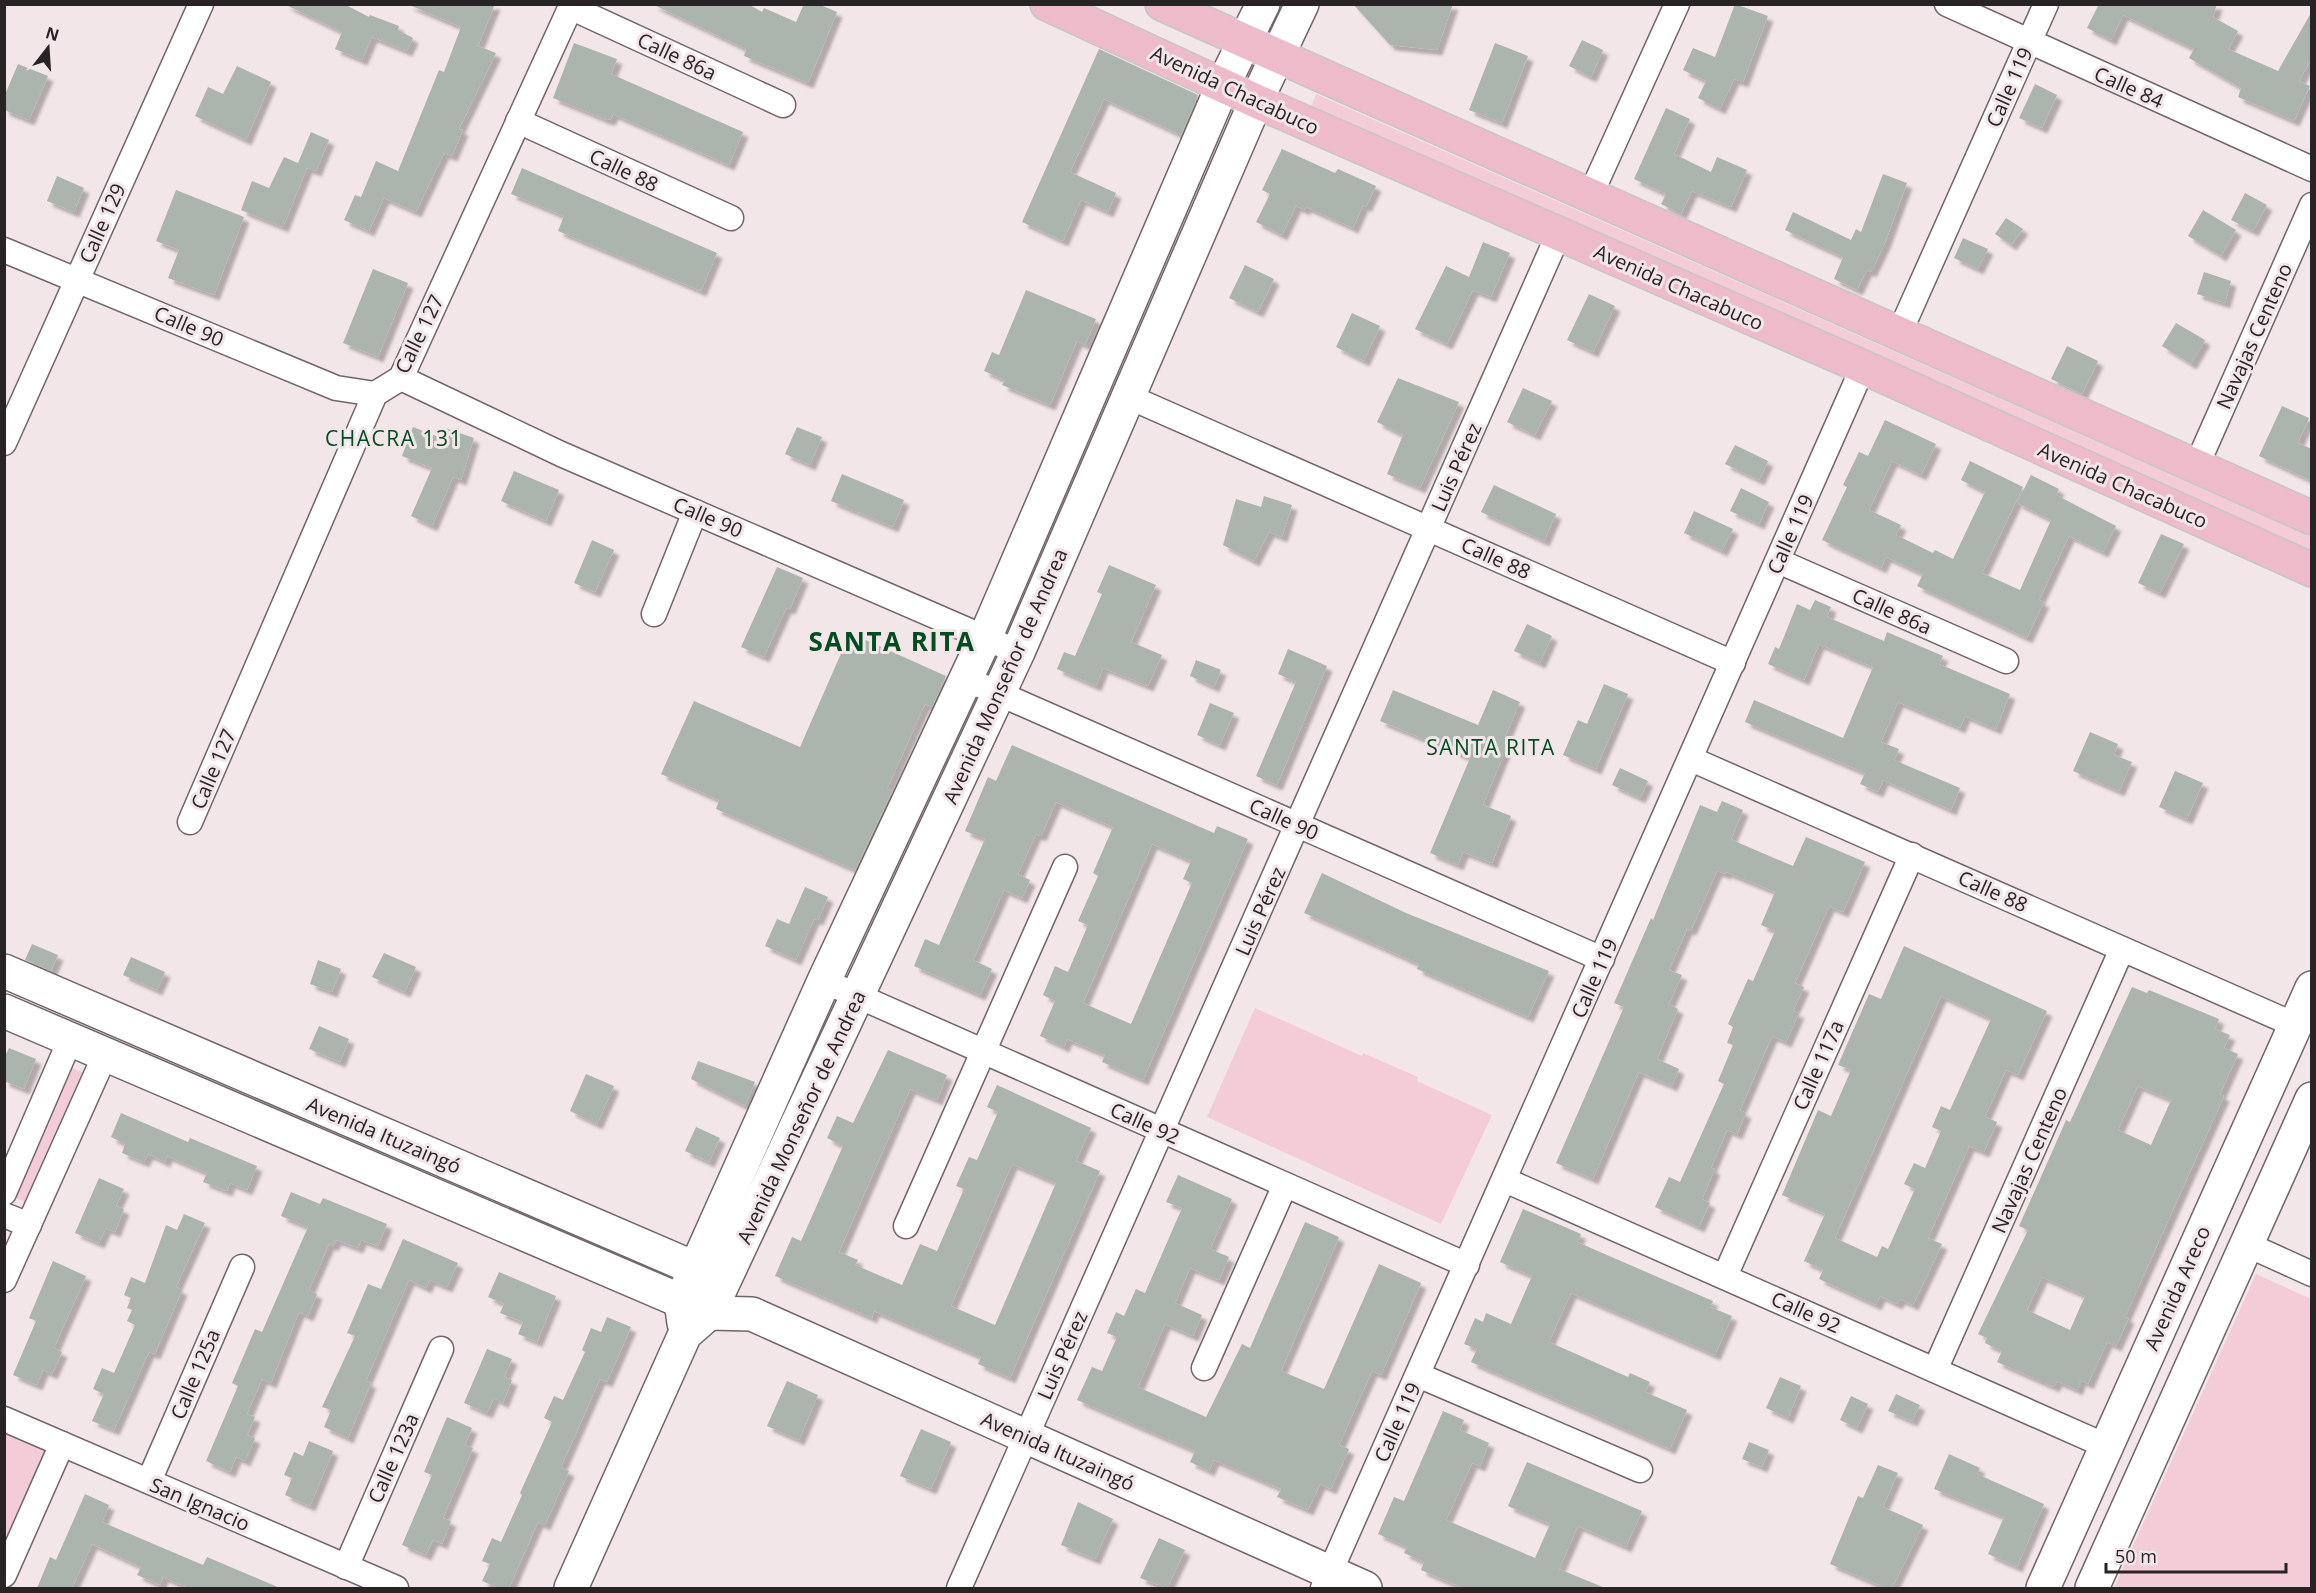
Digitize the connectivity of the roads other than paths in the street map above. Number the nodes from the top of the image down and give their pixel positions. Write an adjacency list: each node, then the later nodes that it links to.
1 (201, 4): 23 (street, Calle 129)
2 (1047, 4): 13 (main road, Avenida Chacabuco)
3 (1162, 4): 10 (main road)
4 (1263, 4): 10 (main road, Avenida Monseñor de Andrea)
5 (1302, 4): 12 (main road, Avenida Monseñor de Andrea)
6 (1677, 4): 18 (street)
7 (1947, 4): 11 (street, Calle 84)
8 (2046, 4): 11 (street, Calle 119)
9 (571, 6): 15 (street, Calle 86a); 16 (street, Calle 127)
10 (1245, 42): 12 (main road); 13 (main road, Avenida Monseñor de Andrea)
11 (2030, 42): 17 (street, Calle 84); 24 (street, Calle 119)
12 (1277, 57): 14 (main road, Avenida Monseñor de Andrea); 18 (main road)
13 (1223, 86): 14 (main road, Avenida Chacabuco); 37 (main road, Avenida Monseñor de Andrea)
14 (1256, 100): 21 (main road, Avenida Chacabuco); 28 (main road, Avenida Monseñor de Andrea)
15 (783, 105)
16 (518, 121): 20 (street, Calle 88); 26 (street, Calle 127)
17 (2312, 169)
18 (1590, 196): 24 (main road)
19 (2312, 205): 30 (street, Navajas Centeno)
20 (730, 219)
21 (1559, 233): 25 (main road, Avenida Chacabuco); 33 (street, Luis Pérez)
22 (4, 250): 23 (street, Calle 90)
23 (77, 279): 27 (street, Calle 90); 29 (street, Calle 129)
24 (1899, 334): 30 (main road)
25 (1863, 367): 34 (street, Calle 119); 35 (main road, Avenida Chacabuco)
26 (400, 378): 27 (street, Calle 127); 31 (street, Calle 90)
27 (375, 394): 44 (street, Calle 127)
28 (1127, 396): 33 (street, Calle 88); 38 (main road, Avenida Monseñor de Andrea)
29 (4, 443)
30 (2196, 467): 32 (main road)
31 (695, 512): 36 (street); 37 (street, Calle 90)
32 (2312, 518)
33 (1429, 528): 40 (street, Calle 88); 45 (street, Luis Pérez)
34 (1778, 561): 39 (street, Calle 86a); 40 (street, Calle 119)
35 (2312, 570)
36 (654, 614)
37 (985, 638): 38 (street, Calle 90); 41 (main road, Avenida Monseñor de Andrea)
38 (1018, 652): 42 (main road, Avenida Monseñor de Andrea)
39 (2006, 661)
40 (1733, 663): 43 (street, Calle 119)
41 (966, 680): 42 (street, Calle 90); 51 (main road, Avenida Monseñor de Andrea)
42 (999, 694): 45 (street, Calle 90); 53 (main road, Avenida Monseñor de Andrea)
43 (1691, 759): 46 (street, Calle 88); 49 (street, Calle 119)
44 (190, 822)
45 (1298, 825): 49 (street, Calle 90); 60 (street, Luis Pérez)
46 (1912, 855): 48 (street, Calle 88); 72 (street, Calle 117a)
47 (1065, 867): 57 (street)
48 (2122, 949): 55 (street, Calle 88); 78 (street, Navajas Centeno)
49 (1602, 959): 61 (street, Calle 119)
50 (4, 971): 71 (main road, Avenida Ituzaingó)
51 (824, 981): 53 (street, Calle 92); 71 (main road, Avenida Monseñor de Andrea)
52 (2312, 988): 55 (main road, Avenida Areco)
53 (857, 997): 57 (street, Calle 92); 71 (main road, Avenida Monseñor de Andrea)
54 (4, 1011): 56 (main road, Avenida Ituzaingó)
55 (2295, 1025): 83 (main road, Avenida Areco)
56 (70, 1040): 58 (main road, Avenida Ituzaingó); 63 (street)
57 (984, 1052): 60 (street, Calle 92); 66 (street)
58 (105, 1055): 65 (street); 74 (main road, Avenida Ituzaingó)
59 (2312, 1099): 67 (main road)
60 (1163, 1131): 62 (street, Calle 92); 81 (street, Luis Pérez)
61 (1504, 1180): 68 (street, Calle 119); 72 (street, Calle 92)
62 (1285, 1185): 68 (street, Calle 92); 77 (street)
63 (4, 1193)
64 (4, 1215): 65 (street)
65 (29, 1226): 73 (street)
66 (906, 1226)
67 (2248, 1245): 70 (street); 94 (main road)
68 (1467, 1265): 79 (street, Calle 119)
69 (242, 1267): 85 (street, Calle 125a)
70 (2312, 1274)
71 (710, 1275): 74 (main road, Avenida Monseñor de Andrea); 75 (main road, Avenida Ituzaingó)
72 (1725, 1276): 78 (street, Calle 92)
73 (4, 1280)
74 (695, 1307): 75 (main road, Avenida Ituzaingó); 90 (main road)
75 (752, 1314): 81 (main road, Avenida Ituzaingó)
76 (441, 1349): 86 (street, Calle 123a)
77 (1204, 1368)
78 (1935, 1370): 83 (street, Calle 92)
79 (1418, 1374): 84 (street); 88 (street, Calle 119)
80 (4, 1419): 82 (street, San Ignacio)
81 (1025, 1437): 88 (main road, Avenida Ituzaingó); 91 (street, Luis Pérez)
82 (63, 1444): 85 (street, San Ignacio); 87 (street)
83 (2106, 1446): 93 (main road, Avenida Areco)
84 (1640, 1470)
85 (149, 1481): 86 (street, San Ignacio)
86 (346, 1567): 89 (street, San Ignacio)
87 (4, 1575)
88 (1327, 1581): 92 (main road, Avenida Ituzaingó)
89 (396, 1588)
90 (571, 1588)
91 (959, 1588)
92 (1365, 1588)
93 (2043, 1588)
94 (2092, 1588)

